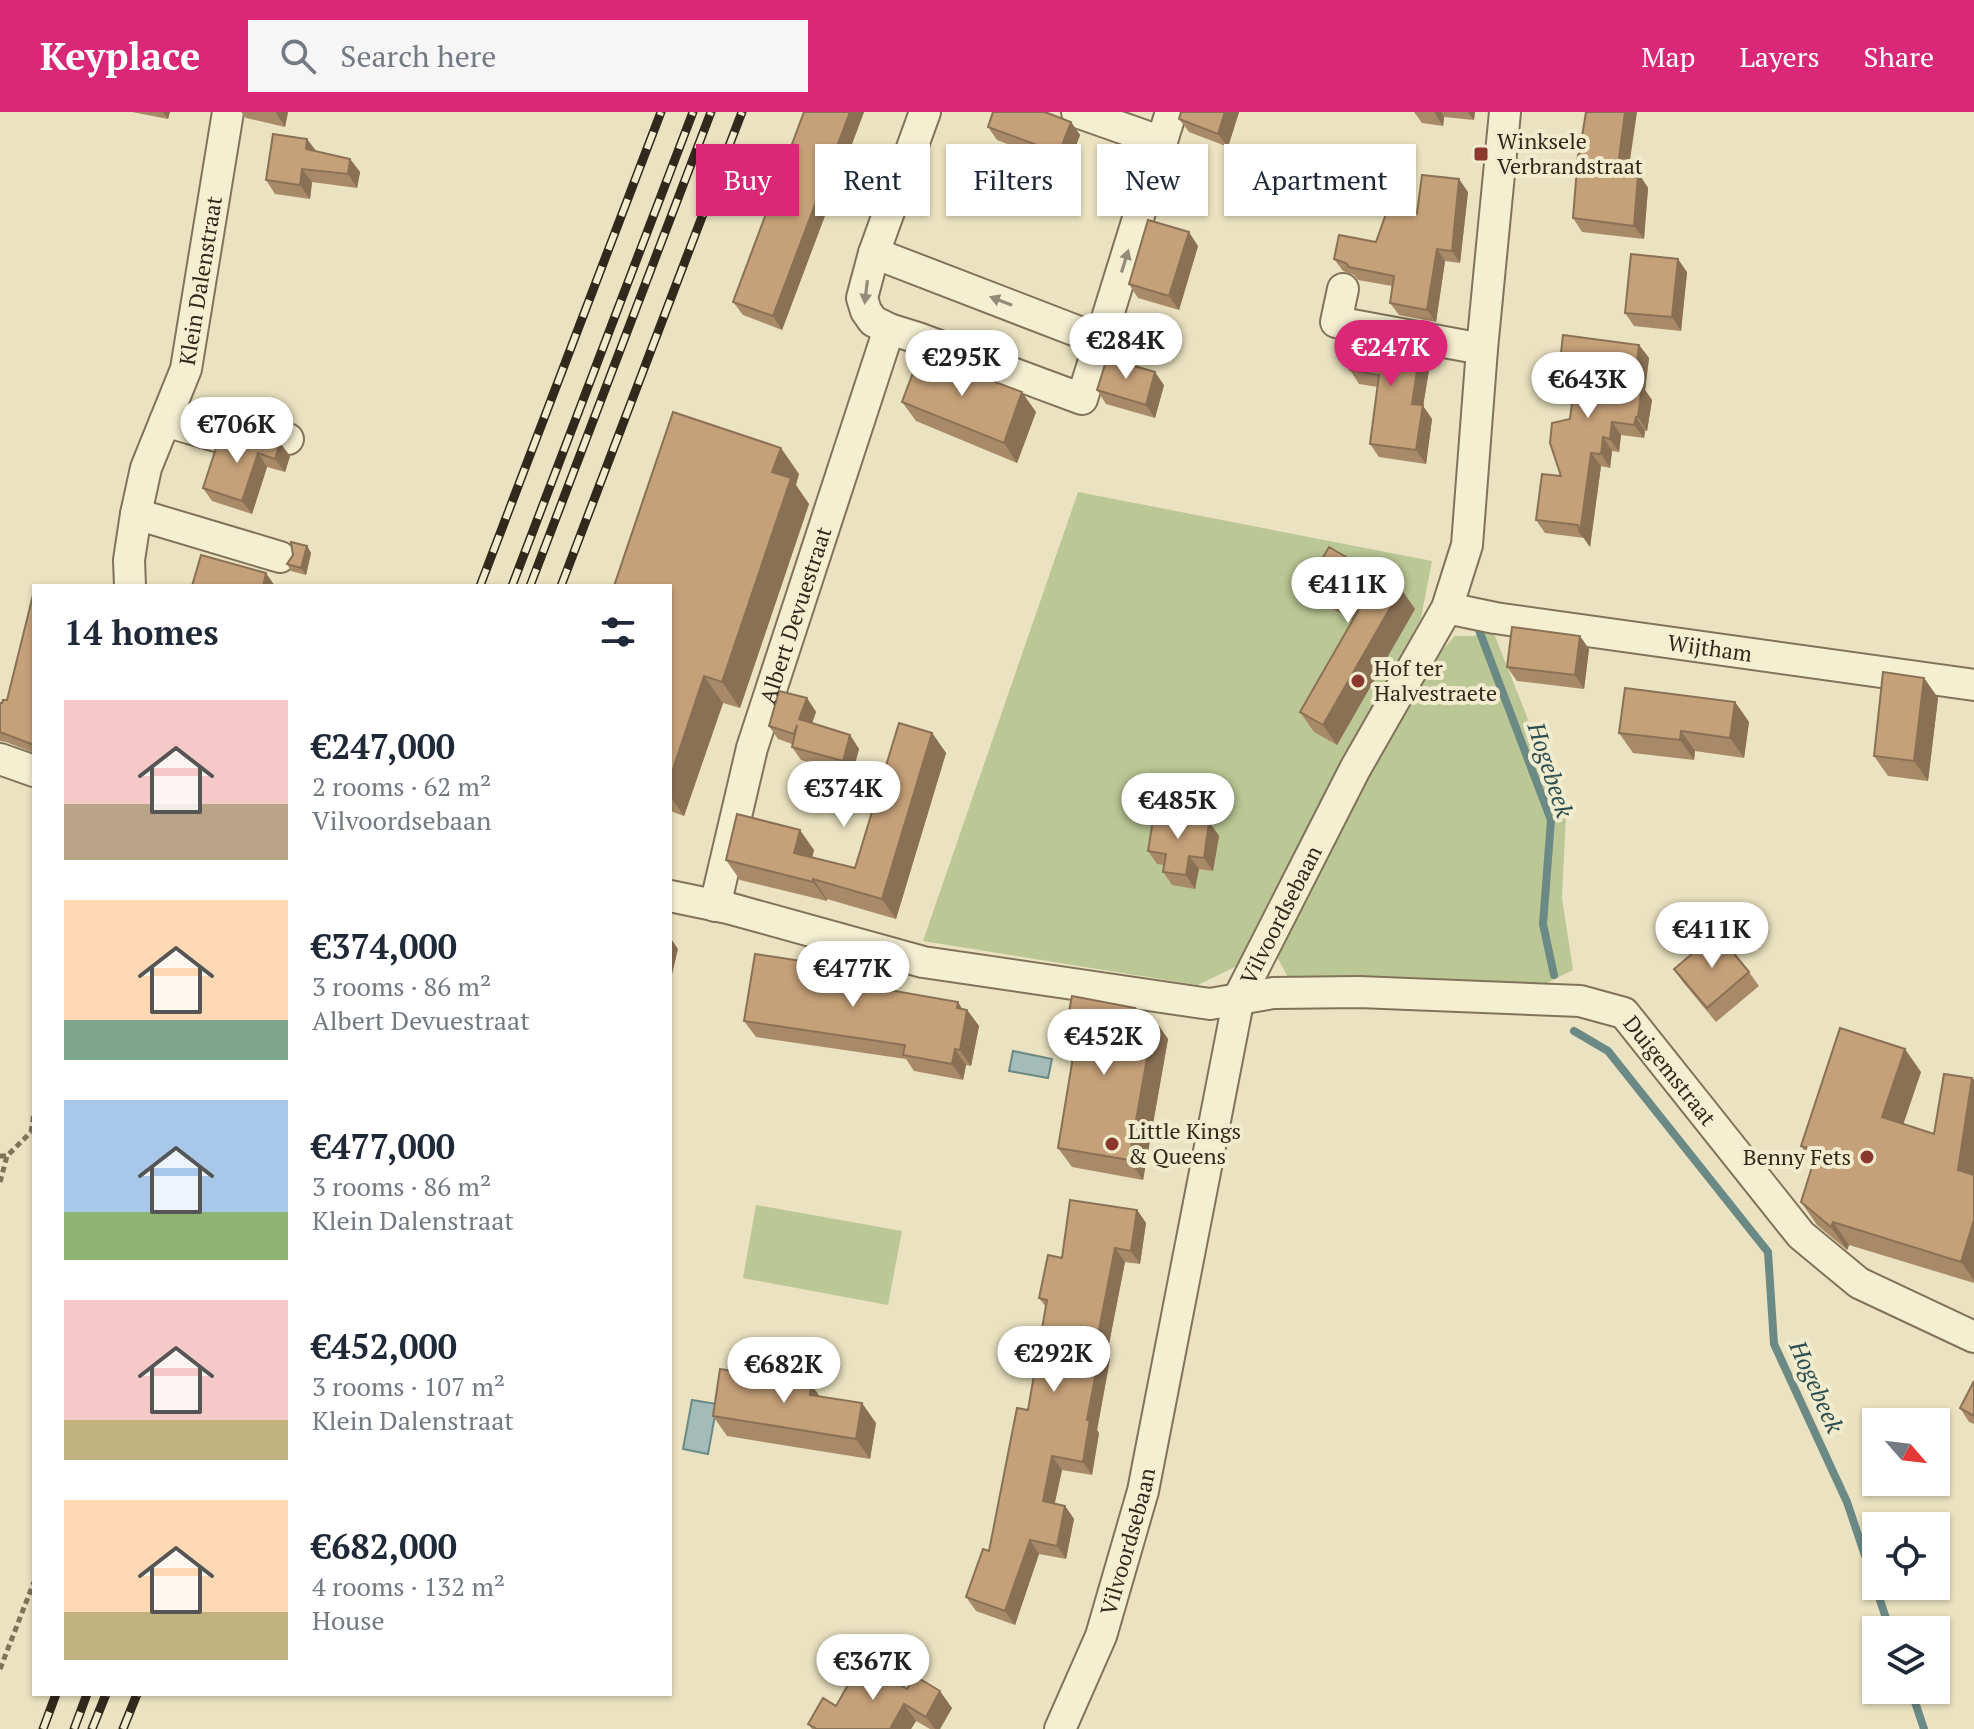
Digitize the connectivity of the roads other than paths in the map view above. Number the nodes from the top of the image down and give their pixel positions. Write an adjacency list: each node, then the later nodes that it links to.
1 (228, 112): 12 (street, Klein Dalenstraat)
2 (925, 112): 7 (street)
3 (1077, 112): 6 (street)
4 (1171, 112): 6 (street)
5 (1505, 112): 11 (street, Vilvoordsebaan)
6 (1162, 142): 10 (street, one-way to 6)
7 (874, 253): 9 (street, one-way to 9); 10 (street, one-way to 7)
8 (1343, 289): 11 (street)
9 (889, 329): 10 (street); 22 (street, Albert Devuestraat)
10 (1100, 340)
11 (1482, 349): 17 (street, Vilvoordsebaan)
12 (165, 421): 13 (street); 14 (street, Klein Dalenstraat)
13 (288, 439)
14 (136, 514): 15 (street); 16 (street, Klein Dalenstraat)
15 (280, 557)
16 (130, 584)
17 (1447, 608): 18 (street, Wijtham); 23 (street, Vilvoordsebaan)
18 (1974, 685)
19 (0, 759): 20 (street)
20 (32, 770)
21 (672, 896): 22 (street)
22 (715, 906): 23 (street)
23 (1239, 997): 24 (street, Duigemstraat); 25 (street, Vilvoordsebaan)
24 (1974, 1337)
25 (1060, 1729)

